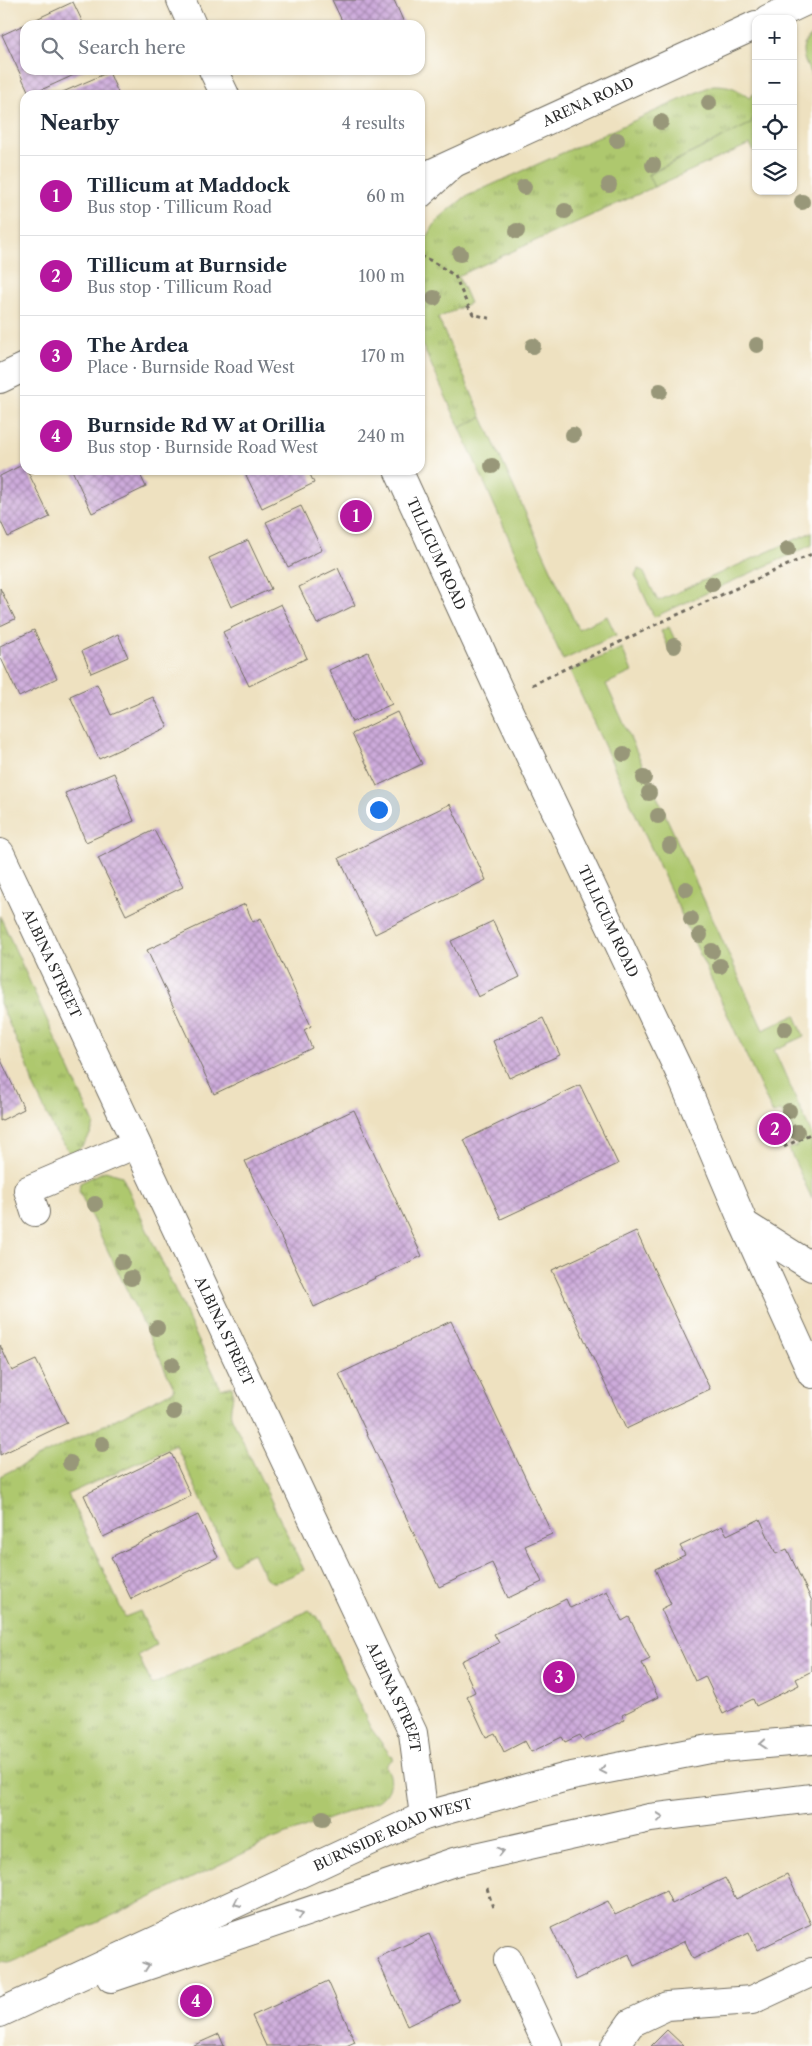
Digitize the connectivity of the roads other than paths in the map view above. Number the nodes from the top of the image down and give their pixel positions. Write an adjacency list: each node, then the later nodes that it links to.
1 (181, 0): 4 (main road)
2 (808, 0): 3 (main road)
3 (776, 15)
4 (190, 20)
5 (752, 27): 8 (main road, ARENA ROAD)
6 (215, 75): 7 (main road)
7 (223, 90)
8 (453, 164): 9 (main road, ARENA ROAD); 10 (main road)
9 (425, 177)
10 (425, 189)
11 (20, 369): 12 (main road)
12 (0, 379)
13 (400, 475): 17 (main road, TILLICUM ROAD)
14 (0, 853): 15 (main road, ALBINA STREET)
15 (136, 1144): 16 (main road); 22 (main road, ALBINA STREET)
16 (35, 1212)
17 (744, 1224): 18 (main road); 19 (main road, TILLICUM ROAD)
18 (812, 1267)
19 (812, 1374)
20 (812, 1740): 22 (main road, BURNSIDE ROAD WEST, one-way to 22)
21 (812, 1798): 25 (main road, one-way to 21)
22 (424, 1816): 25 (main road, BURNSIDE ROAD WEST, one-way to 25)
23 (508, 1960): 26 (main road)
24 (812, 1972): 27 (main road)
25 (0, 2014)
26 (548, 2046)
27 (615, 2046)

